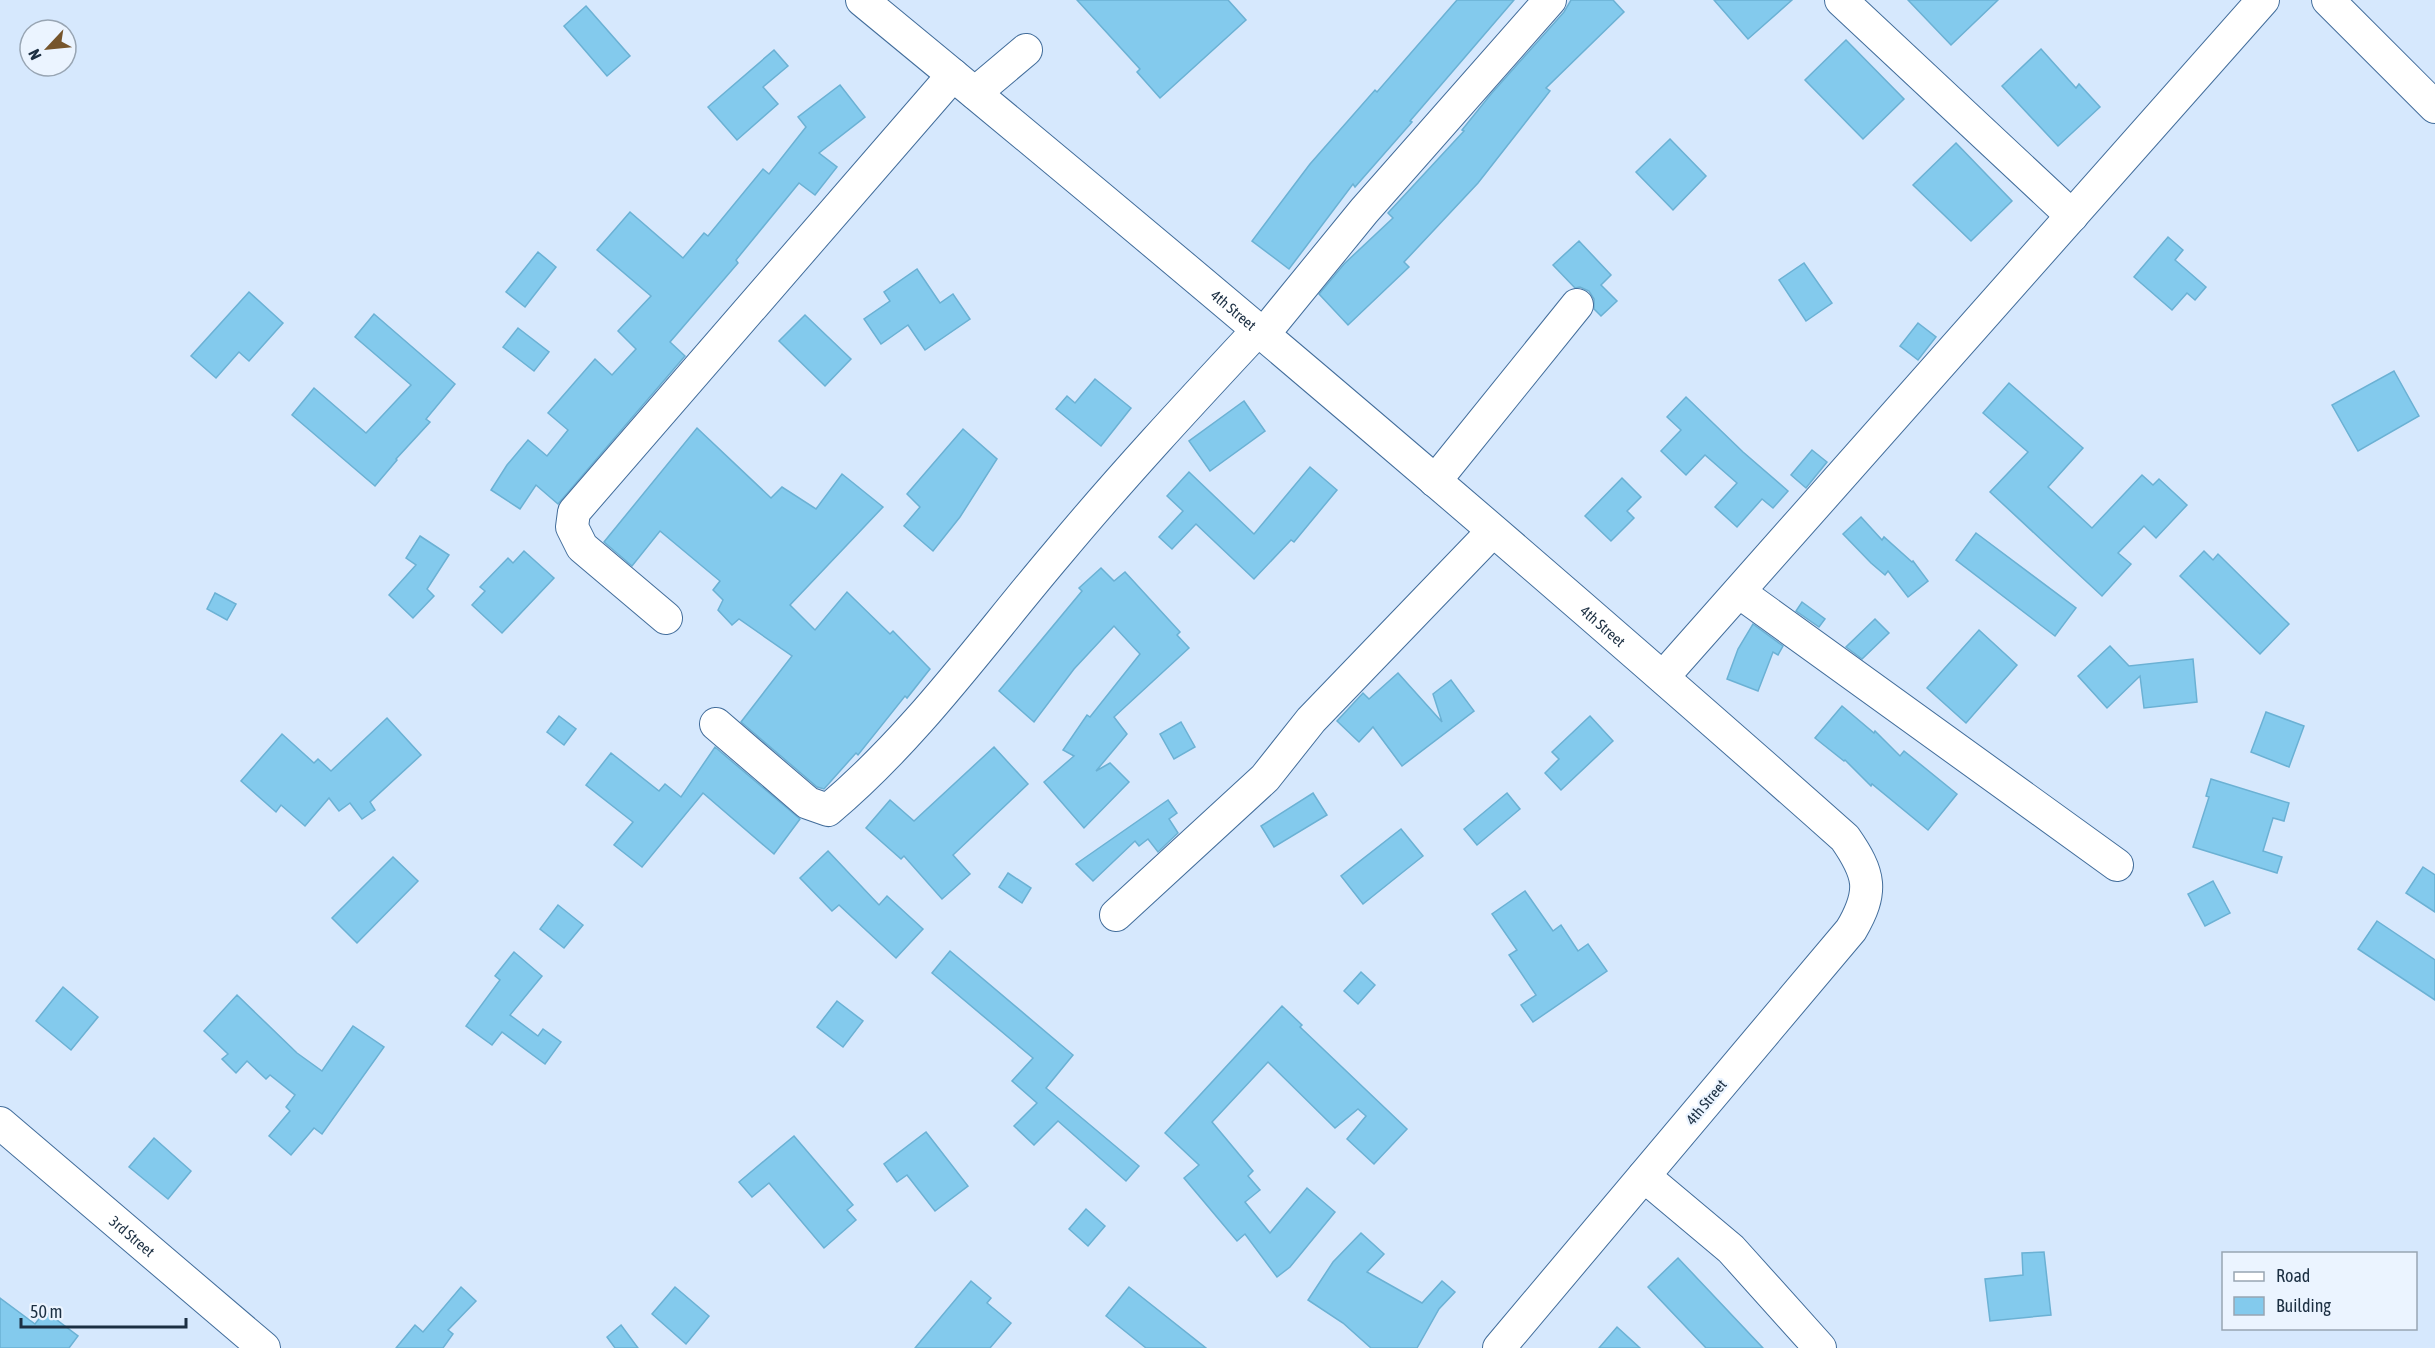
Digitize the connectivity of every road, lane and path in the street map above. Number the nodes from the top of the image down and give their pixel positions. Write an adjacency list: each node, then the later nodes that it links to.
1 (862, 0): 7 (street, 4th Street)
2 (1550, 0): 11 (street)
3 (1841, 0): 9 (street)
4 (2263, 0): 9 (street)
5 (2328, 0): 8 (street)
6 (1026, 50): 7 (street)
7 (964, 84): 11 (street, 4th Street); 15 (street)
8 (2435, 107)
9 (2072, 216): 14 (street)
10 (1577, 305): 12 (street)
11 (1260, 333): 12 (street, 4th Street); 17 (street)
12 (1435, 481): 13 (street, 4th Street)
13 (1492, 532): 16 (street, 4th Street); 19 (street)
14 (1739, 592): 16 (street); 18 (street)
15 (666, 618)
16 (1664, 677): 21 (street, 4th Street)
17 (716, 724)
18 (2117, 865)
19 (1116, 915)
20 (0, 1123): 22 (street, 3rd Street)
21 (1644, 1176): 23 (street, 4th Street); 24 (street)
22 (264, 1348)
23 (1499, 1348)
24 (1820, 1348)

